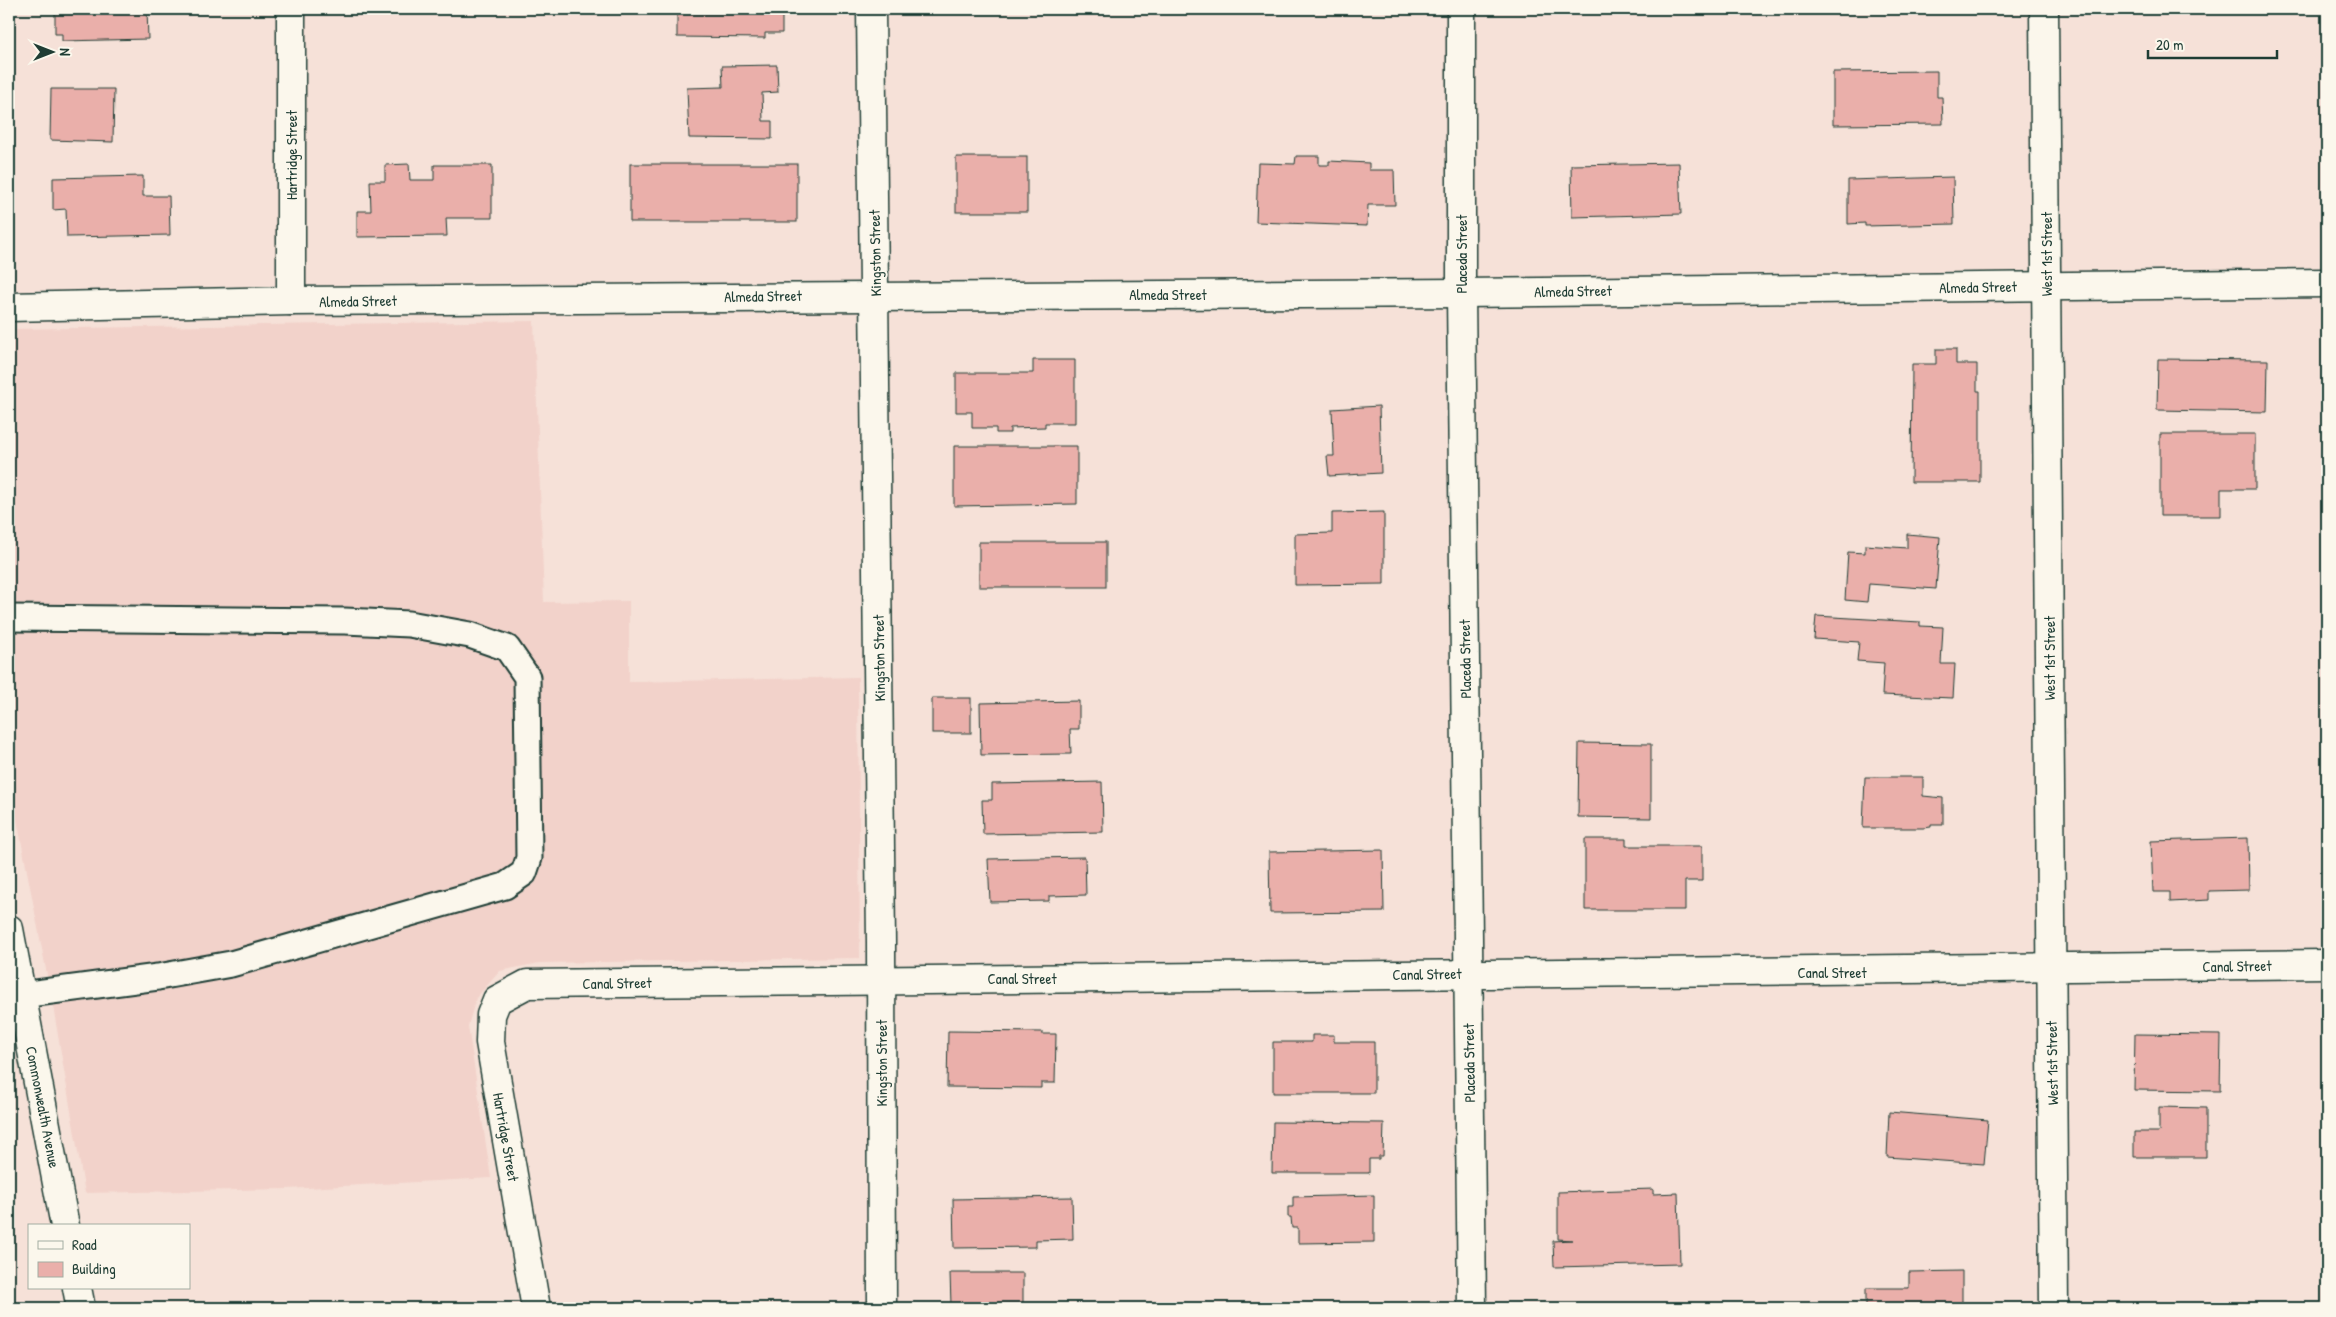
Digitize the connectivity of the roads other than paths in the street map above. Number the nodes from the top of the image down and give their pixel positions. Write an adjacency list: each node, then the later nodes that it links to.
1 (291, 9): 9 (street, Hartridge Street)
2 (871, 9): 8 (street, Kingston Street)
3 (1461, 9): 7 (street, Placeda Street)
4 (2044, 9): 6 (street, West 1st Street)
5 (2327, 283): 6 (street, Almeda Street)
6 (2046, 286): 7 (street, Almeda Street); 14 (street, West 1st Street)
7 (1461, 293): 8 (street, Almeda Street); 15 (street, Placeda Street)
8 (875, 296): 9 (street, Almeda Street); 16 (street, Kingston Street)
9 (291, 301): 10 (street, Almeda Street)
10 (9, 307)
11 (9, 618): 18 (lane)
12 (9, 929): 18 (street, Commonwealth Avenue)
13 (2327, 964): 14 (street, Canal Street)
14 (2051, 970): 15 (street, Canal Street); 25 (street, West 1st Street)
15 (1468, 974): 16 (street, Canal Street); 24 (street, Placeda Street)
16 (881, 979): 17 (street, Canal Street); 23 (street, Kingston Street)
17 (527, 984): 22 (street, Hartridge Street)
18 (21, 995): 19 (street, Commonwealth Avenue)
19 (65, 1224)
20 (77, 1290): 21 (street)
21 (81, 1308)
22 (536, 1308)
23 (882, 1308)
24 (1472, 1308)
25 (2054, 1308)

